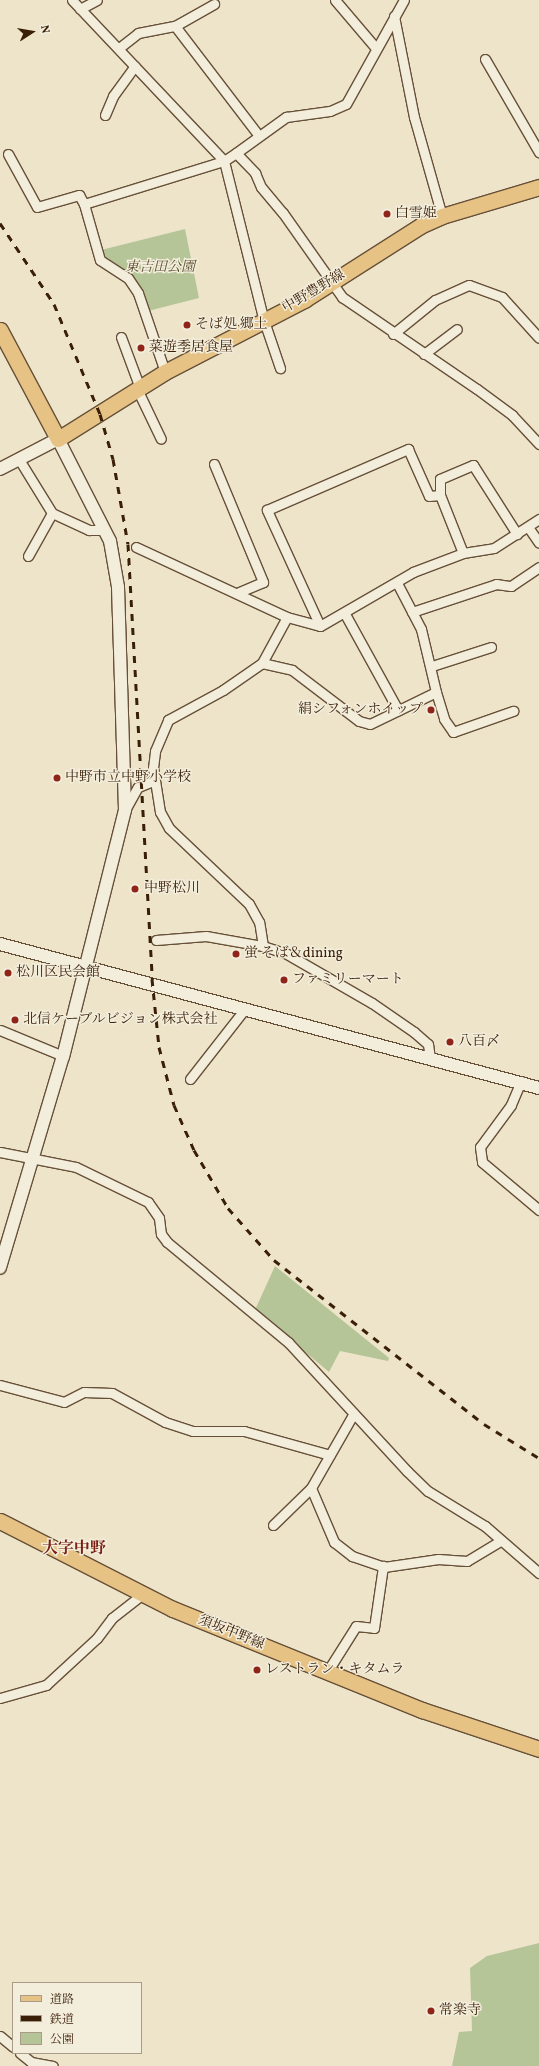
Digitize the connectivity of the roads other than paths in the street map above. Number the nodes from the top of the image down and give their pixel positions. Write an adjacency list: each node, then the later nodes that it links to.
1 (72, 0): 6 (street)
2 (98, 0): 6 (street)
3 (335, 0): 9 (street)
4 (404, 0): 7 (street)
5 (214, 4): 8 (street)
6 (80, 9): 10 (street)
7 (394, 16): 9 (street); 21 (street)
8 (175, 26): 10 (street); 14 (street)
9 (375, 47): 14 (street)
10 (119, 48): 12 (street)
11 (486, 59): 15 (street)
12 (135, 66): 13 (street); 18 (street)
13 (105, 115)
14 (259, 136): 16 (street)
15 (539, 152)
16 (236, 153): 18 (street); 22 (street)
17 (8, 154): 20 (street)
18 (224, 161): 20 (street); 23 (street)
19 (539, 186): 21 (main road, 中野豊野線)
20 (84, 204): 31 (street)
21 (442, 216): 22 (main road, 中野豊野線)
22 (331, 282): 23 (main road, 中野豊野線); 26 (street)
23 (264, 321): 30 (street); 31 (main road, 中野豊野線)
24 (457, 329): 29 (street)
25 (0, 330): 33 (main road)
26 (393, 334): 28 (street); 29 (street)
27 (121, 337): 32 (street)
28 (539, 338)
29 (424, 354): 35 (street)
30 (280, 368)
31 (165, 372): 32 (main road, 中野豊野線)
32 (139, 389): 33 (main road, 中野豊野線); 34 (street)
33 (58, 439): 36 (street); 43 (street)
34 (161, 439)
35 (539, 444)
36 (20, 461): 38 (street); 40 (street)
37 (214, 464): 51 (street)
38 (0, 469)
39 (440, 495): 44 (street); 47 (street); 55 (street)
40 (52, 513): 43 (street); 48 (street)
41 (539, 519): 42 (street)
42 (528, 527): 44 (street); 45 (street)
43 (104, 530): 63 (street)
44 (517, 534): 47 (street)
45 (539, 543)
46 (136, 547): 51 (street)
47 (463, 553): 50 (street)
48 (28, 556)
49 (539, 567): 52 (street)
50 (397, 583): 52 (street); 53 (street)
51 (237, 593): 54 (street)
52 (412, 612): 58 (street)
53 (345, 614): 55 (street); 60 (street)
54 (287, 617): 55 (street); 57 (street)
55 (320, 626)
56 (491, 647): 58 (street)
57 (262, 663): 60 (street); 62 (street)
58 (432, 666): 59 (street)
59 (436, 692): 60 (street); 61 (street)
60 (398, 710)
61 (513, 710)
62 (153, 781): 63 (street); 66 (street)
63 (126, 810): 67 (street)
64 (156, 940): 66 (street)
65 (0, 944): 67 (street)
66 (263, 946): 71 (street)
67 (86, 966): 68 (street); 70 (street)
68 (244, 1010): 71 (street); 72 (street)
69 (0, 1030): 70 (street)
70 (63, 1056): 76 (street)
71 (430, 1058): 73 (street)
72 (190, 1079)
73 (521, 1081): 74 (street); 77 (street)
74 (539, 1088)
75 (0, 1152): 76 (street)
76 (34, 1160): 78 (street); 80 (street)
77 (539, 1210)
78 (0, 1268)
79 (0, 1385): 81 (street)
80 (354, 1413): 81 (street); 85 (street)
81 (330, 1455): 82 (street)
82 (311, 1488): 84 (street); 86 (street)
83 (0, 1521): 88 (main road, 須坂中野線)
84 (273, 1525)
85 (499, 1542): 86 (street); 87 (street)
86 (383, 1566): 89 (street)
87 (539, 1573)
88 (143, 1594): 89 (main road, 須坂中野線); 90 (street)
89 (327, 1672): 91 (main road, 須坂中野線)
90 (0, 1698)
91 (539, 1749)
92 (0, 2036): 93 (street)
93 (12, 2046)
94 (21, 2054): 95 (street)
95 (53, 2066)

